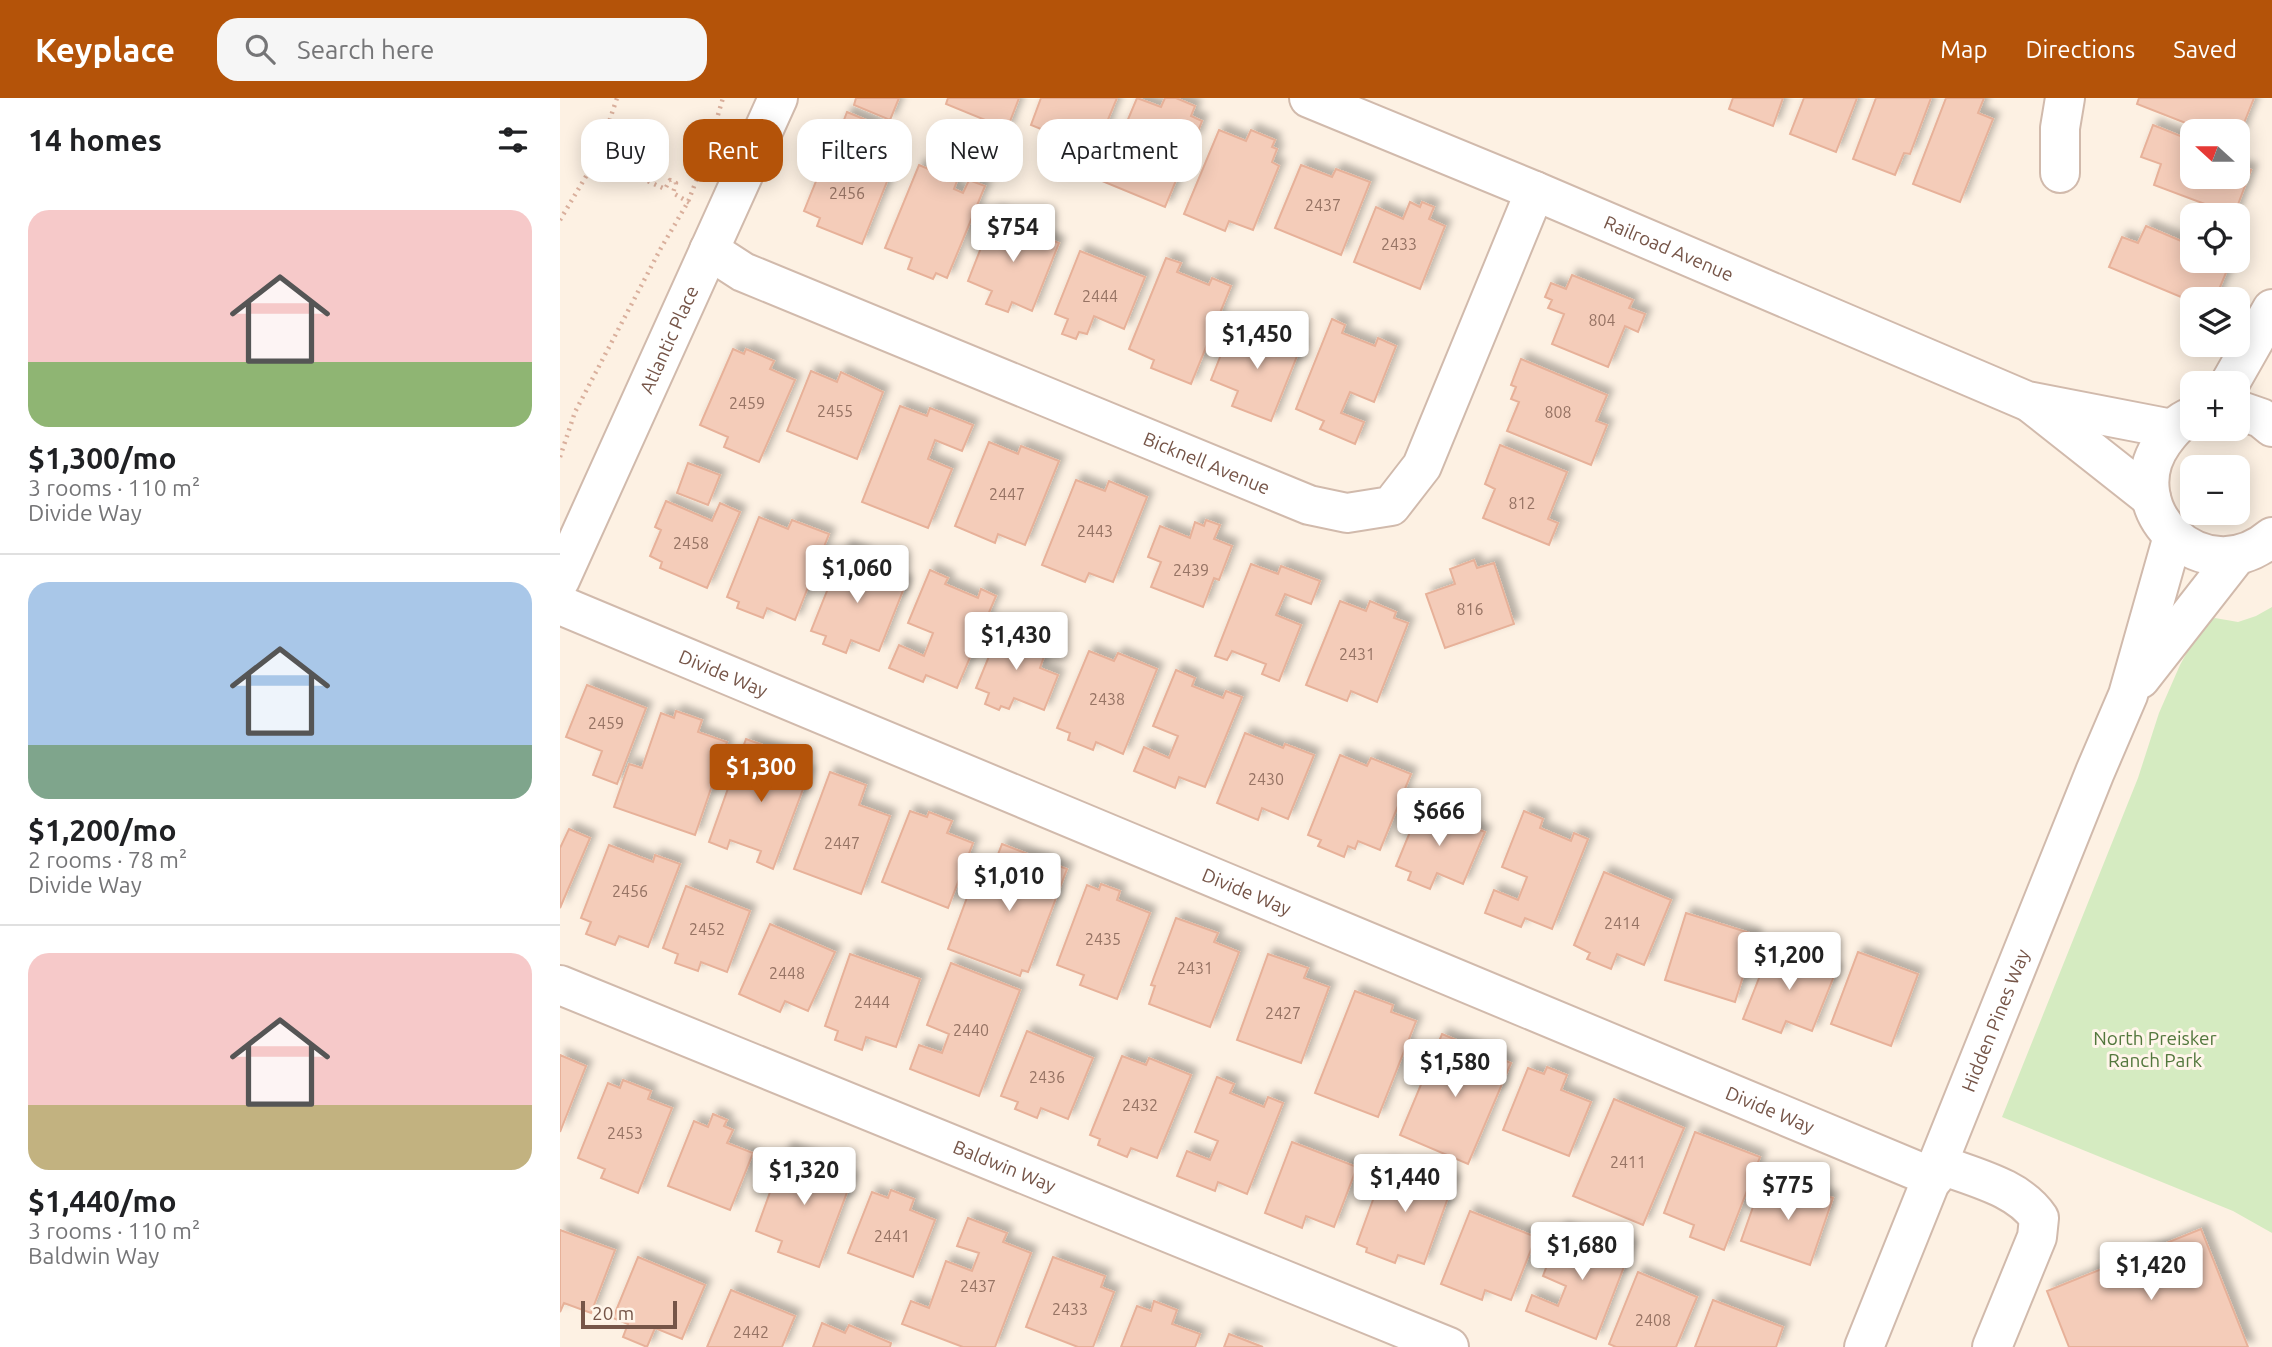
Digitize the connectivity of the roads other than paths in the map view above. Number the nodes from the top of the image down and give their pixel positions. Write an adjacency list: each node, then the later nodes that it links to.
1 (778, 98): 6 (street, Atlantic Place)
2 (1309, 98): 5 (street, Railroad Avenue)
3 (2065, 98): 4 (street)
4 (2060, 173)
5 (1535, 191): 6 (street, Bicknell Avenue); 9 (street, Railroad Avenue)
6 (709, 250): 18 (street, Atlantic Place)
7 (2272, 309): 8 (street)
8 (2237, 371)
9 (2027, 401): 11 (street, Railroad Avenue); 14 (street, Railroad Avenue)
10 (2250, 414): 13 (street)
11 (2180, 422)
12 (2180, 425): 14 (street)
13 (2272, 427)
14 (2151, 498): 15 (street)
15 (2173, 536): 17 (street); 20 (street, Hidden Pines Way)
16 (2272, 537): 17 (street)
17 (2237, 555): 20 (street, Hidden Pines Way)
18 (560, 580)
19 (560, 606): 22 (street, Divide Way)
20 (2128, 695): 22 (street, Hidden Pines Way)
21 (560, 985): 24 (street, Baldwin Way)
22 (1936, 1171): 23 (street, Divide Way); 25 (street, Hidden Pines Way)
23 (2000, 1341)
24 (1449, 1347)
25 (1864, 1347)

